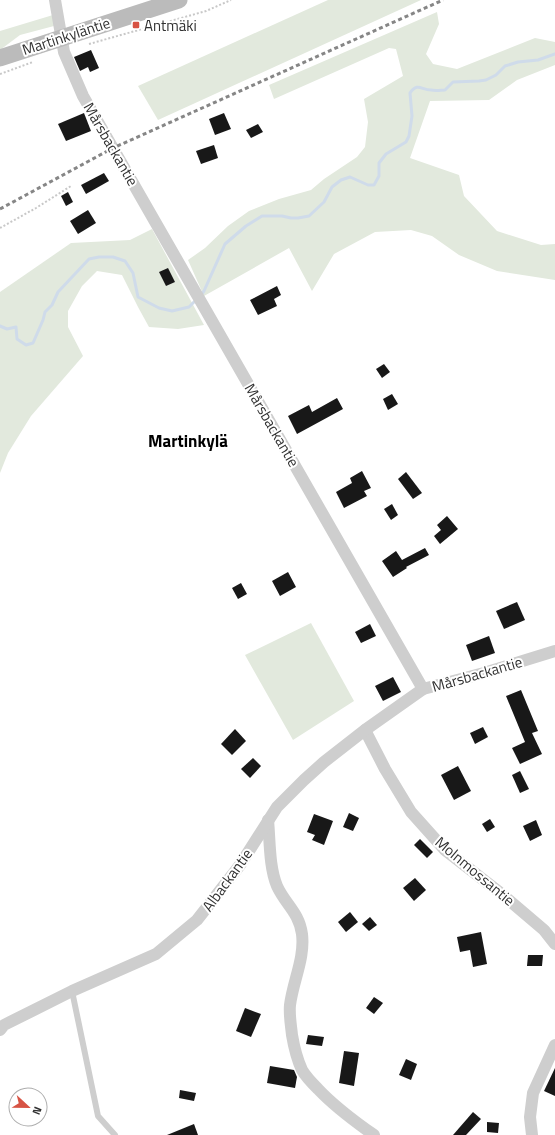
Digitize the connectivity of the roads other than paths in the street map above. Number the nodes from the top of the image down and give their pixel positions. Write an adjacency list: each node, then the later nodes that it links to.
1 (55, 0): 3 (street)
2 (179, 0): 3 (street, Martinkyläntie)
3 (61, 38): 4 (street, Martinkyläntie); 6 (street, Mårsbackantie)
4 (0, 58)
5 (555, 651): 6 (street, Mårsbackantie)
6 (423, 689): 7 (street, Albackantie)
7 (365, 730): 8 (street, Albackantie); 9 (street, Molnmossantie)
8 (268, 820): 10 (street, Albackantie); 14 (street)
9 (555, 944)
10 (72, 991): 11 (street, Albackantie); 13 (lane)
11 (0, 1030)
12 (555, 1045): 15 (street)
13 (115, 1135)
14 (374, 1135)
15 (532, 1135)

